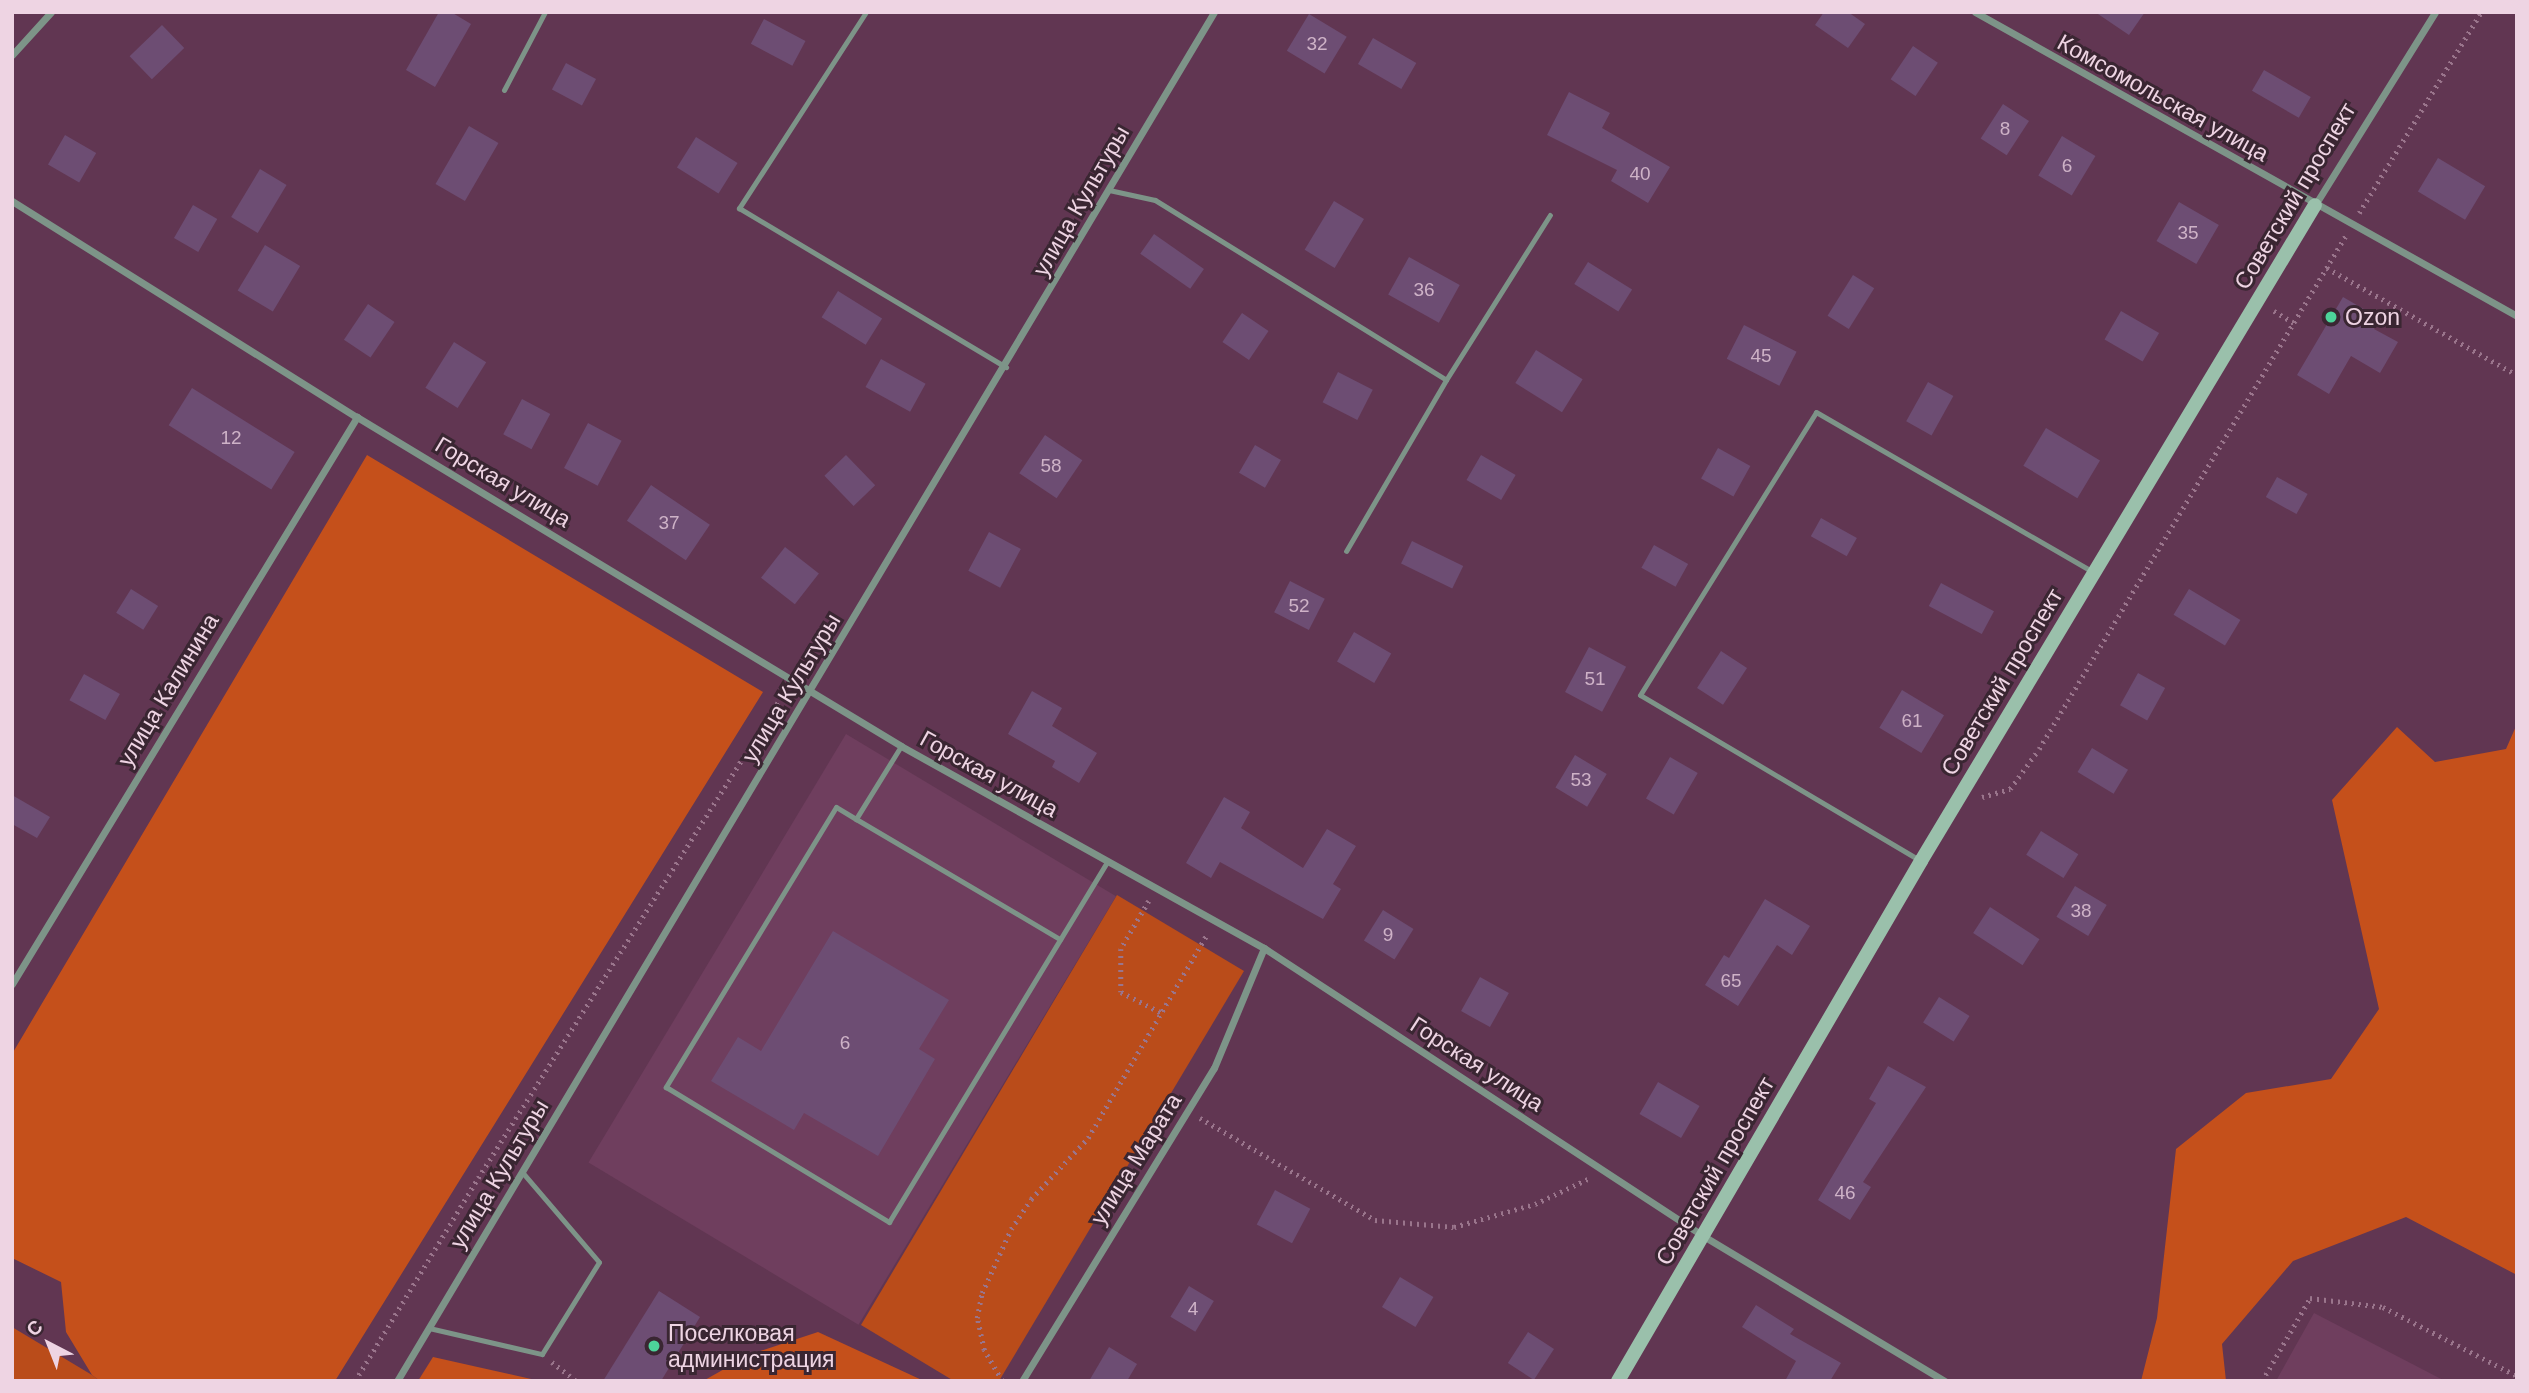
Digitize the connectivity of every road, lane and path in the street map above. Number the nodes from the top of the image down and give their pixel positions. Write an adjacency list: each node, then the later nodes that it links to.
1 (51, 12): 8 (street)
2 (544, 12): 9 (lane)
3 (866, 12): 17 (lane)
4 (1214, 12): 10 (street, улица Культуры)
5 (1975, 12): 12 (street, Комсомольская улица)
6 (2435, 12): 12 (street, Советский проспект)
7 (2481, 12): 14 (path)
8 (12, 55)
9 (504, 90)
10 (1109, 191): 17 (street, улица Культуры); 19 (lane)
11 (12, 201): 20 (street, Горская улица)
12 (2315, 205): 14 (street, Комсомольская улица); 22 (street, Советский проспект)
13 (1550, 215): 19 (lane)
14 (2351, 225): 15 (path); 16 (street, Комсомольская улица)
15 (2327, 268): 18 (path); 26 (path)
16 (2517, 316)
17 (1006, 367): 24 (street, улица Культуры)
18 (2517, 375)
19 (1446, 380): 21 (lane)
20 (357, 417): 23 (street, Горская улица); 34 (street, улица Калинина)
21 (1346, 551)
22 (2095, 573): 26 (street, Советский проспект); 28 (lane)
23 (793, 679): 24 (street, Горская улица); 43 (path)
24 (811, 692): 25 (street, Горская улица); 38 (street, улица Культуры)
25 (901, 746): 27 (lane); 29 (street, Горская улица)
26 (1954, 806): 28 (street, Советский проспект)
27 (856, 819): 31 (lane); 31 (lane)
28 (1921, 861): 39 (street, Советский проспект)
29 (1107, 862): 31 (lane); 33 (street, Горская улица)
30 (1143, 911): 35 (path)
31 (1060, 939)
32 (1200, 946): 35 (path)
33 (1264, 948): 36 (street, улица Марата); 37 (street, Горская улица)
34 (12, 984)
35 (1162, 1013): 46 (path)
36 (1188, 1112): 37 (path); 47 (street, улица Марата)
37 (1605, 1171): 39 (street, Горская улица)
38 (522, 1172): 40 (street, улица Культуры); 41 (lane)
39 (1705, 1237): 48 (street, Советский проспект); 49 (street, Горская улица)
40 (429, 1328): 41 (lane); 44 (street, улица Культуры)
41 (542, 1354): 45 (path)
42 (2517, 1376): 50 (path)
43 (355, 1381)
44 (397, 1381)
45 (576, 1381)
46 (1002, 1381)
47 (1022, 1381)
48 (1618, 1381)
49 (1945, 1381)
50 (2262, 1381)

